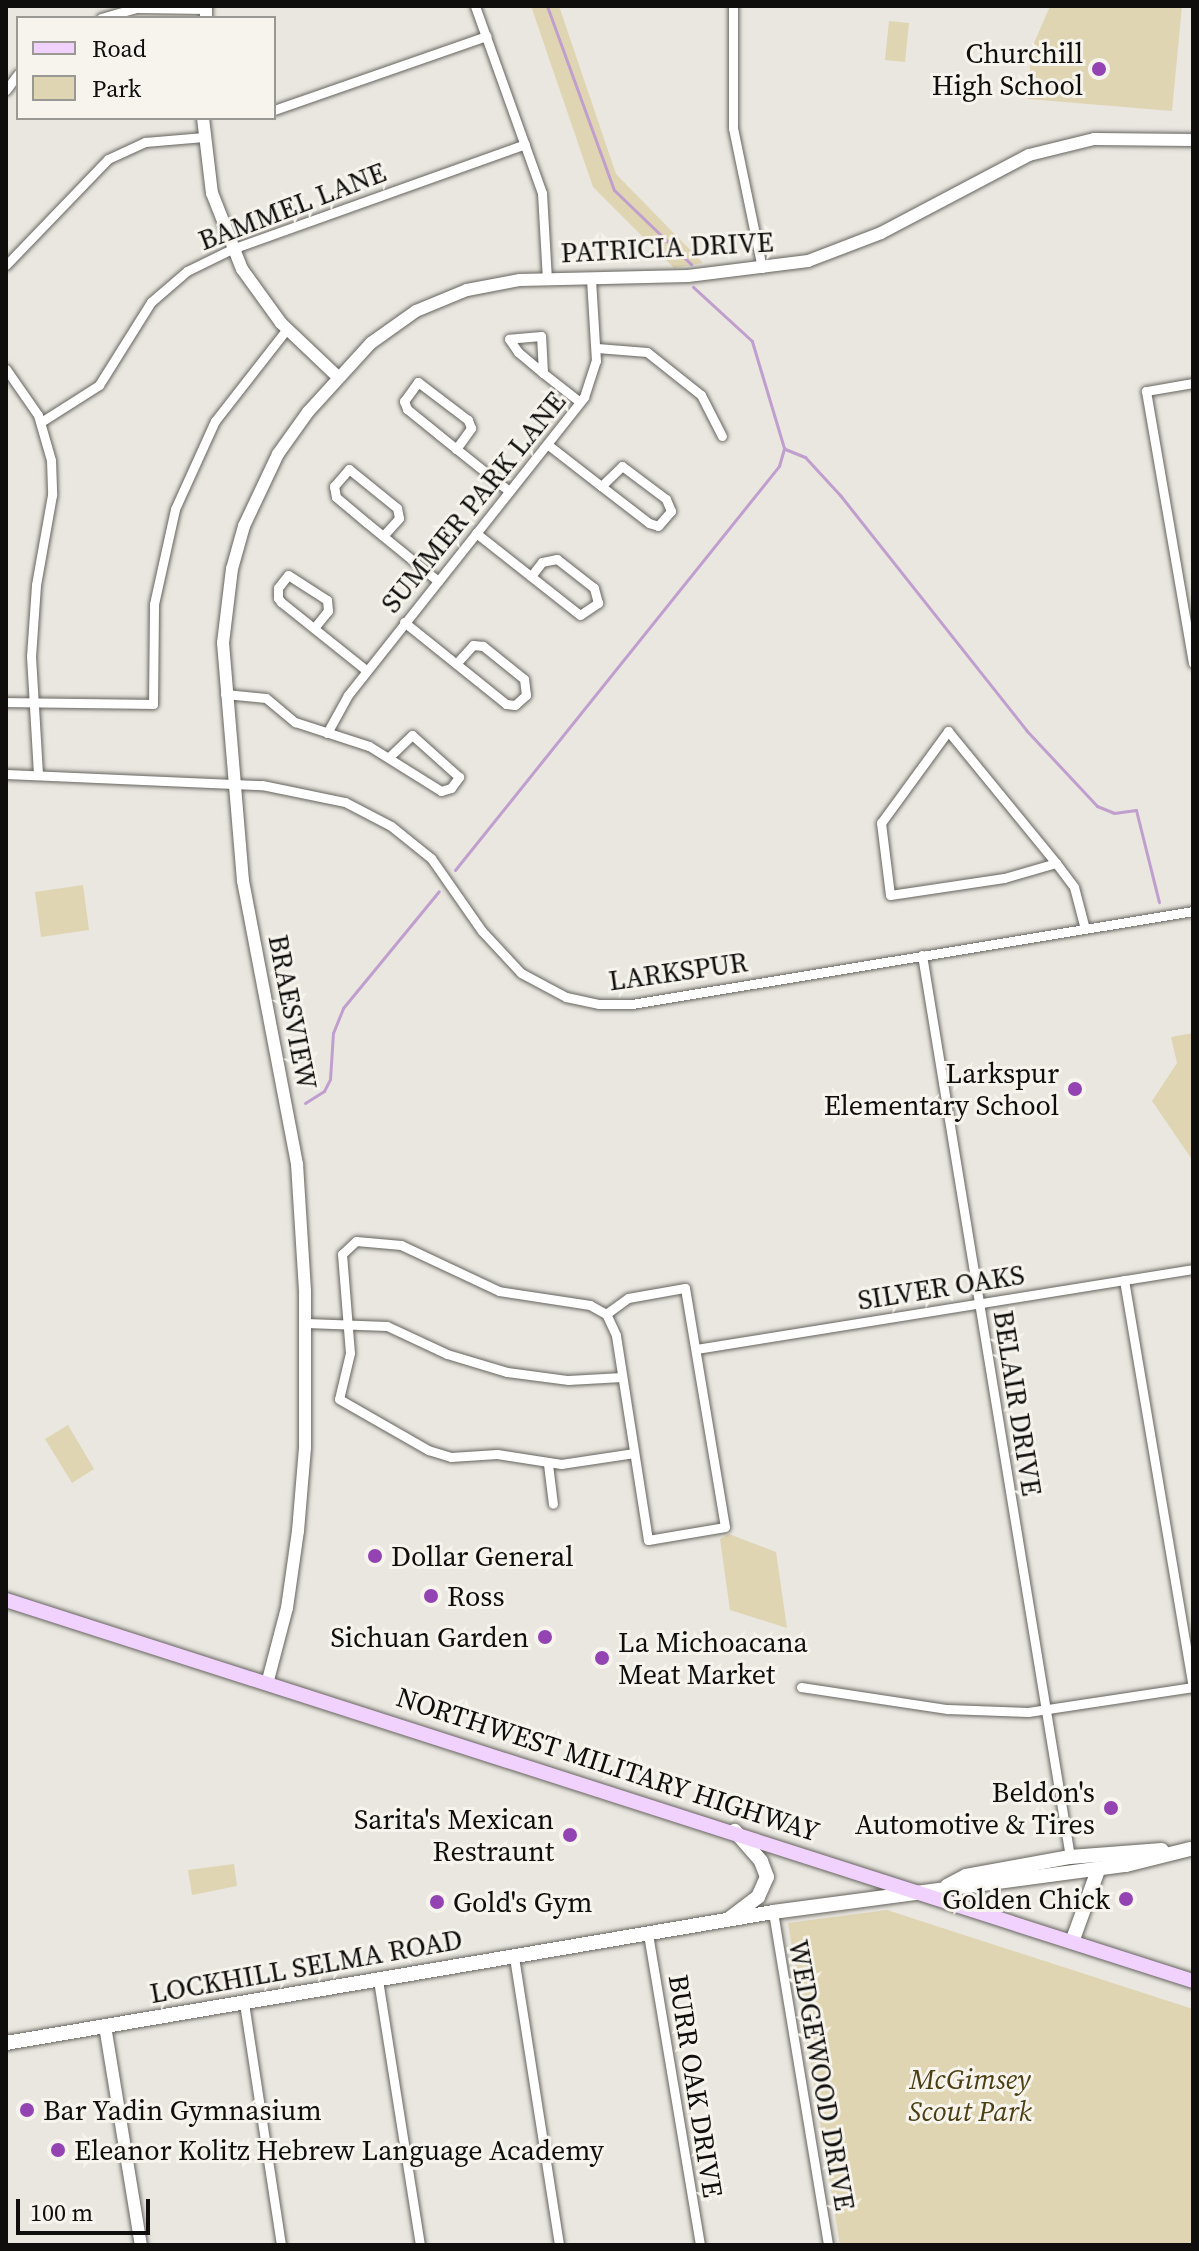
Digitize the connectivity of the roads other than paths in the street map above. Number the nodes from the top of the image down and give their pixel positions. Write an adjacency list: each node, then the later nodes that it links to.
1 (475, 6): 6 (street)
2 (733, 6): 14 (street)
3 (137, 7): 4 (street); 5 (street)
4 (206, 11)
5 (108, 16)
6 (486, 36): 7 (street); 11 (street)
7 (276, 109)
8 (203, 120): 9 (street)
9 (204, 137): 12 (street); 13 (street)
10 (1193, 140): 14 (street, PATRICIA DRIVE)
11 (525, 144): 12 (street, BAMMEL LANE); 15 (street)
12 (232, 249): 17 (street); 24 (street, BAMMEL LANE)
13 (6, 265)
14 (762, 268): 16 (street, PATRICIA DRIVE)
15 (547, 279): 16 (street, PATRICIA DRIVE); 21 (street, PATRICIA DRIVE)
16 (591, 279): 18 (street, SUMMER PARK LANE)
17 (287, 329): 21 (street); 41 (street)
18 (597, 348): 23 (street, SUMMER PARK LANE); 25 (street)
19 (6, 369): 24 (street)
20 (543, 373): 20 (street); 23 (street)
21 (338, 377): 39 (street, BRAESVIEW)
22 (1193, 383): 36 (street)
23 (580, 402): 26 (street, SUMMER PARK LANE)
24 (41, 422): 41 (street)
25 (722, 436)
26 (547, 444): 28 (street); 29 (street, SUMMER PARK LANE)
27 (456, 449): 27 (street); 29 (street)
28 (601, 486): 28 (street)
29 (509, 491): 30 (street, SUMMER PARK LANE)
30 (476, 533): 32 (street); 33 (street, SUMMER PARK LANE)
31 (383, 536): 31 (street); 33 (street)
32 (531, 576): 32 (street)
33 (438, 581): 34 (street, SUMMER PARK LANE)
34 (404, 622): 37 (street); 38 (street, SUMMER PARK LANE)
35 (314, 628): 35 (street); 38 (street)
36 (1193, 663)
37 (456, 664): 37 (street)
38 (367, 671): 42 (street, SUMMER PARK LANE)
39 (225, 694): 42 (street); 46 (street, BRAESVIEW)
40 (6, 702): 41 (street)
41 (35, 703): 45 (street)
42 (327, 733): 43 (street)
43 (390, 756): 43 (street)
44 (6, 774): 45 (street, LARKSPUR)
45 (38, 775): 46 (street, LARKSPUR)
46 (234, 784): 50 (street, LARKSPUR); 55 (street, BRAESVIEW)
47 (1056, 863): 47 (street); 49 (street)
48 (1193, 911): 49 (street, LARKSPUR)
49 (1085, 929): 50 (street, LARKSPUR)
50 (922, 955): 53 (street, BELAIR DRIVE)
51 (1193, 1269): 52 (street, SILVER OAKS)
52 (1124, 1280): 53 (street, SILVER OAKS); 65 (street)
53 (979, 1304): 57 (street, SILVER OAKS); 66 (street, BELAIR DRIVE)
54 (606, 1314): 56 (street); 57 (street); 58 (street)
55 (306, 1323): 56 (street); 63 (street, BRAESVIEW)
56 (349, 1326): 58 (street); 60 (street)
57 (696, 1349): 59 (street)
58 (622, 1377): 59 (street)
59 (634, 1453): 60 (street)
60 (548, 1464): 61 (street)
61 (553, 1504)
62 (6, 1600): 63 (main road, NORTHWEST MILITARY HIGHWAY)
63 (267, 1684): 67 (main road, NORTHWEST MILITARY HIGHWAY)
64 (801, 1687): 66 (street)
65 (1193, 1687): 66 (street)
66 (1047, 1711): 69 (street, BELAIR DRIVE)
67 (734, 1831): 73 (main road, NORTHWEST MILITARY HIGHWAY); 75 (main road)
68 (1192, 1849): 69 (main road, LOCKHILL SELMA ROAD); 70 (main road, LOCKHILL SELMA ROAD)
69 (1070, 1857): 71 (main road); 72 (main road, LOCKHILL SELMA ROAD)
70 (1098, 1870): 71 (main road, LOCKHILL SELMA ROAD); 77 (main road)
71 (1031, 1880): 72 (main road, LOCKHILL SELMA ROAD)
72 (947, 1886): 73 (main road, LOCKHILL SELMA ROAD)
73 (918, 1890): 74 (main road, LOCKHILL SELMA ROAD); 77 (main road, NORTHWEST MILITARY HIGHWAY)
74 (773, 1912): 75 (main road, LOCKHILL SELMA ROAD); 89 (street, WEDGEWOOD DRIVE)
75 (726, 1920): 76 (main road, LOCKHILL SELMA ROAD)
76 (648, 1934): 78 (main road, LOCKHILL SELMA ROAD); 88 (street, BURR OAK DRIVE)
77 (1072, 1942): 80 (main road, NORTHWEST MILITARY HIGHWAY)
78 (514, 1957): 79 (main road, LOCKHILL SELMA ROAD); 87 (street)
79 (378, 1980): 81 (main road, LOCKHILL SELMA ROAD); 86 (street)
80 (1193, 1981)
81 (244, 2003): 82 (main road, LOCKHILL SELMA ROAD); 85 (street)
82 (105, 2026): 83 (main road, LOCKHILL SELMA ROAD); 84 (street)
83 (6, 2043)
84 (141, 2245)
85 (281, 2245)
86 (420, 2245)
87 (559, 2245)
88 (700, 2245)
89 (828, 2245)

